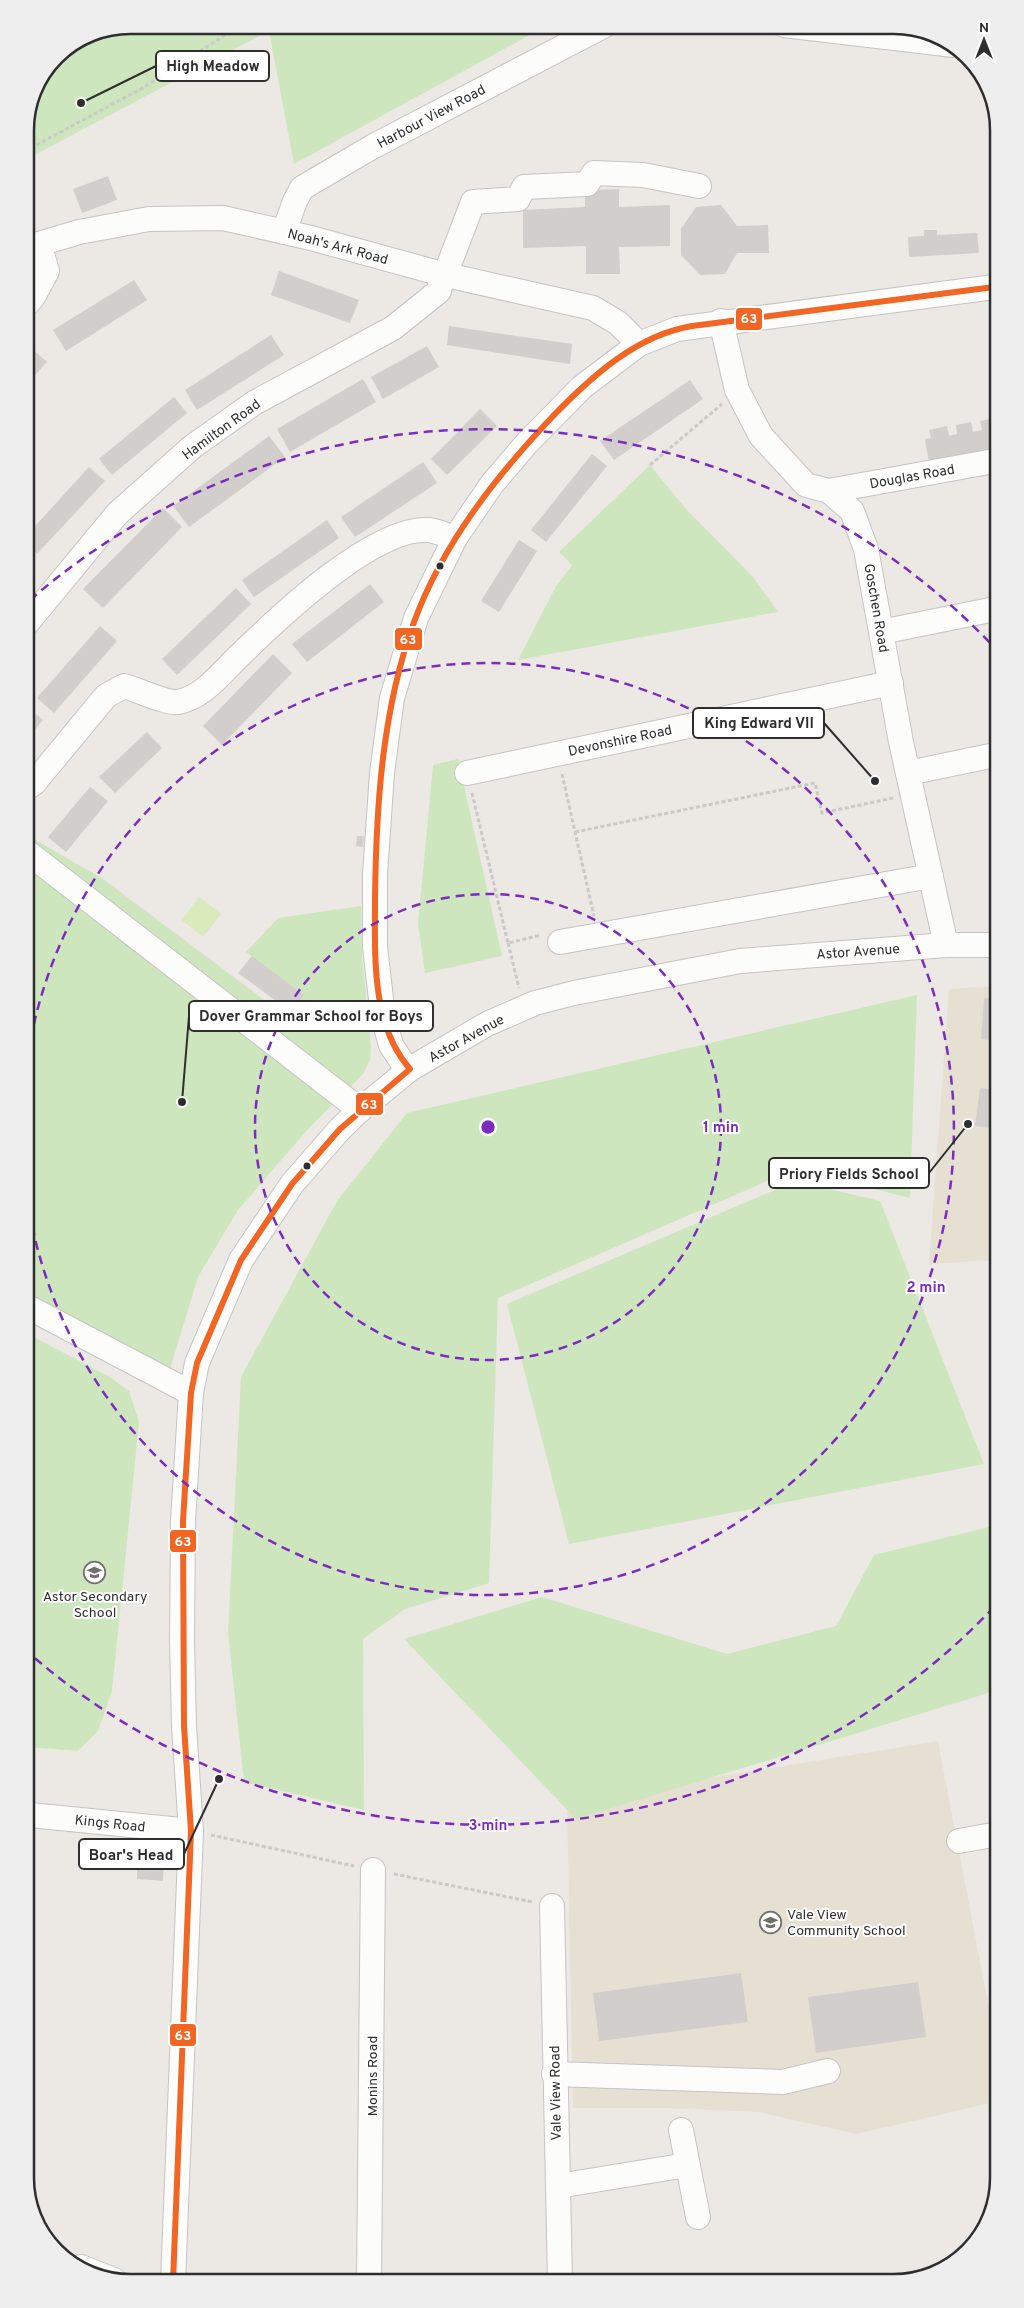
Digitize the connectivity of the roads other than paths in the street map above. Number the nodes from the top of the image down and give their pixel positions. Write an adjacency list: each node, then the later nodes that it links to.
1 (587, 34): 5 (street, Harbour View Road)
2 (860, 34): 3 (street)
3 (934, 43)
4 (699, 186): 8 (street, Hamilton Road)
5 (284, 232): 6 (street, Noah's Ark Road); 8 (street, Noah's Ark Road)
6 (34, 247)
7 (34, 251): 10 (street)
8 (444, 275): 12 (street, Noah's Ark Road); 17 (street, Hamilton Road)
9 (990, 287): 11 (street)
10 (34, 297)
11 (721, 321): 12 (street); 14 (street, Goschen Road)
12 (639, 344): 15 (street)
13 (990, 462): 14 (street, Douglas Road)
14 (830, 491): 18 (street, Goschen Road)
15 (455, 538): 22 (street); 29 (street)
16 (990, 610): 18 (street)
17 (34, 613)
18 (881, 632): 19 (street, Goschen Road)
19 (891, 683): 21 (street, Devonshire Road); 23 (street, Goschen Road)
20 (990, 757): 23 (street)
21 (467, 773)
22 (34, 783)
23 (910, 783): 25 (street, Goschen Road)
24 (34, 857): 30 (street)
25 (931, 876): 26 (street); 27 (street, Goschen Road)
26 (560, 942)
27 (946, 945): 28 (street, Astor Avenue); 29 (street, Astor Avenue)
28 (990, 945)
29 (410, 1069): 30 (street, Astor Avenue)
30 (360, 1110): 32 (street, Astor Avenue)
31 (34, 1310): 32 (street)
32 (191, 1393): 34 (street, Astor Avenue)
33 (34, 1815): 34 (street, Kings Road)
34 (191, 1831): 45 (street, Astor Avenue)
35 (990, 1835): 36 (street)
36 (959, 1841)
37 (373, 1870): 46 (street, Monins Road)
38 (552, 1906): 40 (street, Vale View Road)
39 (828, 2071): 40 (street)
40 (554, 2074): 43 (street, Vale View Road)
41 (681, 2130): 42 (street)
42 (687, 2165): 43 (street); 44 (street)
43 (558, 2186): 47 (street, Vale View Road)
44 (698, 2217)
45 (172, 2274)
46 (369, 2274)
47 (560, 2274)

